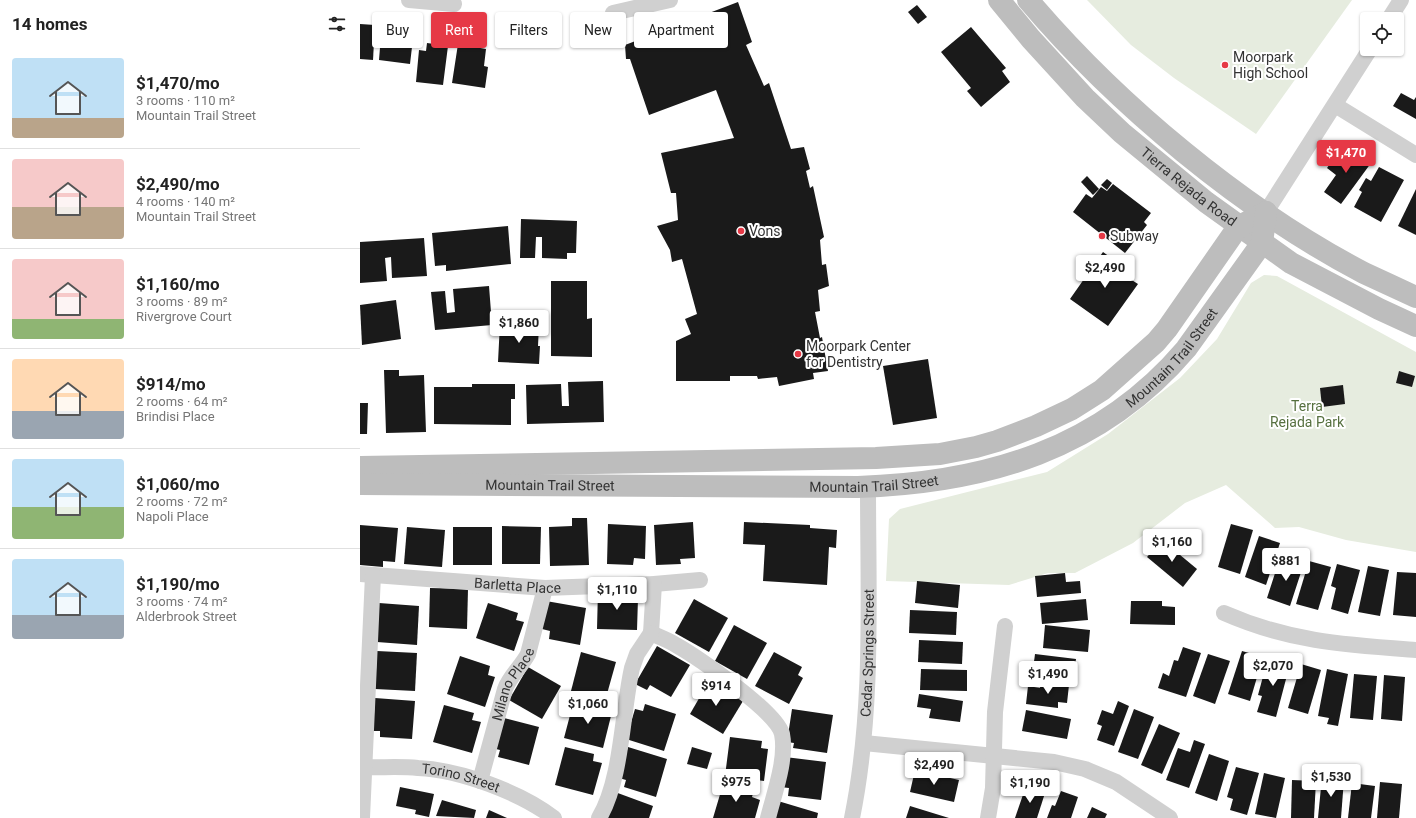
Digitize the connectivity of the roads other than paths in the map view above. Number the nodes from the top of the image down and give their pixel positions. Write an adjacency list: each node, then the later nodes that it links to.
1 (409, 0): 6 (street)
2 (670, 0): 7 (street)
3 (999, 0): 13 (street, Tierra Rejada Road)
4 (1028, 0): 12 (street, Tierra Rejada Road)
5 (1401, 0): 8 (street)
6 (454, 4)
7 (621, 12)
8 (1393, 12)
9 (1366, 56): 10 (street, Mountain Trail Street)
10 (1335, 105): 11 (street); 12 (street, Mountain Trail Street)
11 (1416, 155)
12 (1266, 212): 13 (street, Mountain Trail Street); 14 (street, Mountain Trail Street); 15 (street, Tierra Rejada Road)
13 (1238, 227): 14 (street, Tierra Rejada Road); 17 (street, Mountain Trail Street)
14 (1262, 243): 16 (street, Tierra Rejada Road); 19 (street, Mountain Trail Street)
15 (1416, 297)
16 (1416, 326)
17 (360, 467)
18 (360, 484): 19 (street, Mountain Trail Street)
19 (868, 487): 29 (street, Cedar Springs Street)
20 (366, 574): 23 (street, Barletta Place); 28 (street)
21 (700, 580): 22 (street, Barletta Place)
22 (654, 584): 23 (street, Barletta Place); 26 (street)
23 (545, 588): 32 (street, Milano Place)
24 (1224, 613): 27 (street)
25 (1005, 626): 30 (street)
26 (651, 632): 35 (street); 36 (street)
27 (1416, 650)
28 (364, 691): 31 (street)
29 (864, 743): 30 (street); 37 (street, Cedar Springs Street)
30 (994, 756): 38 (street); 39 (street)
31 (363, 768): 32 (street, Torino Street); 33 (street)
32 (480, 781): 34 (street, Torino Street)
33 (362, 818)
34 (554, 818)
35 (599, 818)
36 (768, 818)
37 (852, 818)
38 (988, 818)
39 (1170, 818)

